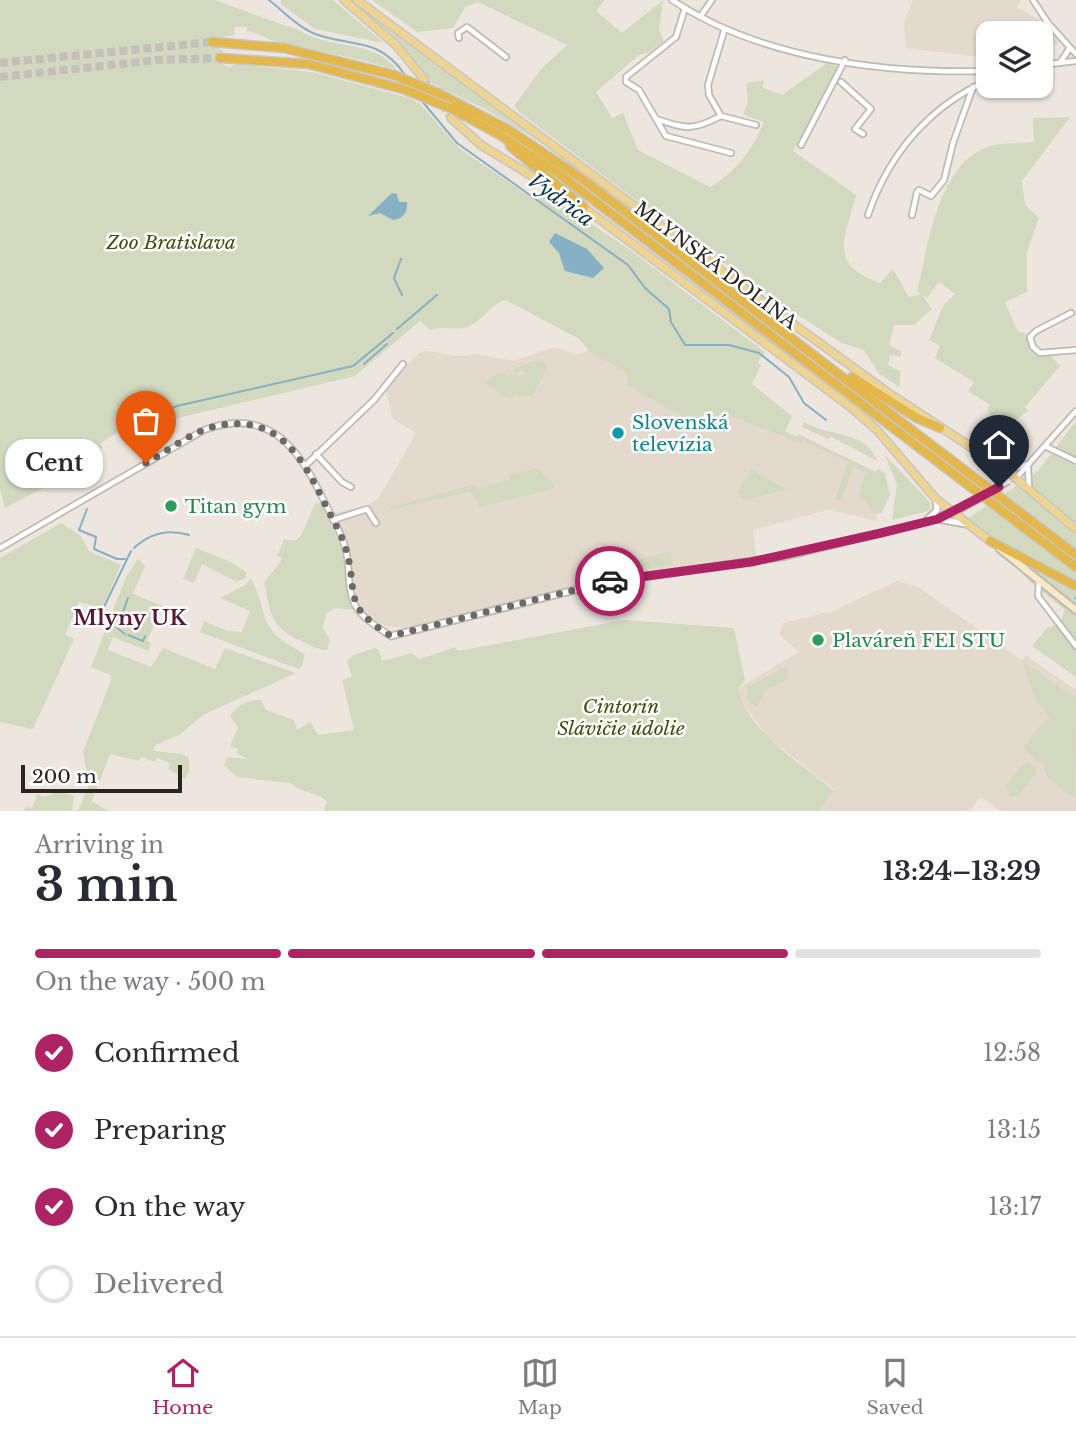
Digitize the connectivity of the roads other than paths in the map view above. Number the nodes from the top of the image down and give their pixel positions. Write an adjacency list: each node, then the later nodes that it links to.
1 (344, 0): 20 (main road)
2 (357, 0): 39 (main road, MLYNSKÁ DOLINA)
3 (672, 0): 6 (street)
4 (712, 0): 7 (street)
5 (1033, 0): 11 (street)
6 (685, 8): 7 (street); 25 (street)
7 (700, 17): 8 (street)
8 (724, 31): 15 (street); 23 (street)
9 (459, 38): 13 (street)
10 (212, 42): 35 (highway, bridge)
11 (1069, 49): 12 (street); 17 (street)
12 (1076, 54)
13 (506, 57)
14 (220, 58): 27 (highway, bridge)
15 (845, 60): 19 (street); 29 (street)
16 (1076, 61): 17 (street)
17 (1060, 63): 18 (street)
18 (1053, 64)
19 (976, 71)
20 (425, 79)
21 (841, 82): 28 (street)
22 (974, 86): 32 (street); 33 (street)
23 (721, 116): 25 (street); 26 (street)
24 (451, 118): 31 (main road, MLYNSKÁ DOLINA)
25 (656, 119): 30 (street)
26 (756, 125)
27 (488, 128): 31 (highway); 59 (highway)
28 (863, 134)
29 (801, 145)
30 (732, 153)
31 (584, 207): 48 (main road, MLYNSKÁ DOLINA)
32 (868, 215)
33 (912, 215)
34 (1071, 313): 36 (street)
35 (807, 349): 39 (highway); 58 (highway)
36 (1076, 350)
37 (403, 364): 41 (street)
38 (1076, 411): 40 (street)
39 (940, 428): 45 (main road, MLYNSKÁ DOLINA)
40 (1049, 448): 42 (street); 43 (street)
41 (316, 454): 44 (street); 46 (street)
42 (1076, 461)
43 (1030, 463): 45 (street); 45 (street); 47 (street)
44 (306, 464): 51 (street); 57 (street)
45 (1012, 474): 47 (main road, MLYNSKÁ DOLINA); 49 (street, bridge)
46 (351, 487)
47 (1029, 488): 55 (main road, MLYNSKÁ DOLINA)
48 (936, 499): 49 (main road, MLYNSKÁ DOLINA); 52 (street)
49 (956, 511): 50 (street); 54 (main road, MLYNSKÁ DOLINA)
50 (938, 519): 52 (street); 54 (street)
51 (333, 520): 53 (street); 63 (street)
52 (925, 522): 63 (street)
53 (376, 523)
54 (967, 524): 56 (main road, MLYNSKÁ DOLINA)
55 (1076, 529)
56 (990, 541): 60 (main road, MLYNSKÁ DOLINA); 61 (highway)
57 (0, 548)
58 (1076, 555)
59 (1076, 567)
60 (1040, 582): 62 (main road, MLYNSKÁ DOLINA); 64 (street)
61 (1076, 586)
62 (1076, 610)
63 (391, 636)
64 (1076, 646)

